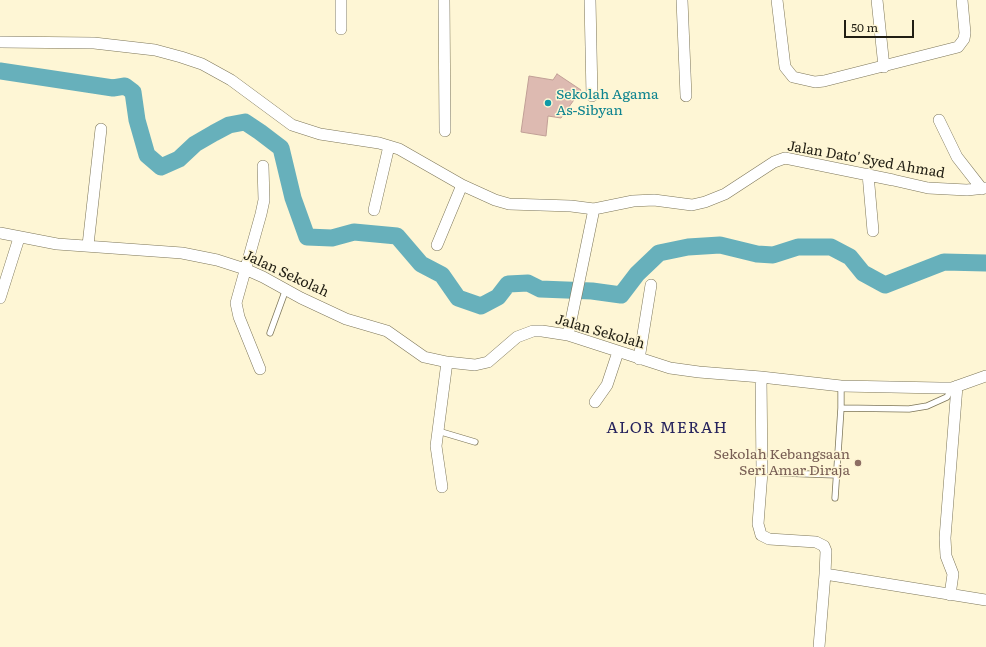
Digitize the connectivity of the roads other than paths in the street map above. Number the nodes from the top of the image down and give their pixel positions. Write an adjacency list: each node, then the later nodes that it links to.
1 (341, 0): 8 (street)
2 (444, 0): 15 (street)
3 (590, 0): 11 (street)
4 (682, 0): 12 (street)
5 (777, 0): 10 (street)
6 (877, 0): 10 (street)
7 (962, 0): 10 (street)
8 (341, 29)
9 (0, 42): 16 (street, Jalan Dato' Syed Ahmad)
10 (884, 67)
11 (592, 96)
12 (686, 96)
13 (939, 120): 20 (street)
14 (101, 129): 26 (street)
15 (444, 131)
16 (389, 146): 19 (street, Jalan Dato' Syed Ahmad); 22 (street)
17 (263, 166): 28 (street)
18 (868, 174): 20 (street, Jalan Dato' Syed Ahmad); 21 (street, Jalan Dato' Syed Ahmad); 23 (street)
19 (462, 185): 21 (street, Jalan Dato' Syed Ahmad); 27 (street)
20 (984, 189)
21 (594, 209): 33 (street)
22 (374, 210)
23 (873, 231)
24 (0, 233): 25 (street, Jalan Sekolah)
25 (19, 238): 26 (street, Jalan Sekolah); 31 (street)
26 (88, 245): 28 (street, Jalan Sekolah)
27 (437, 245)
28 (245, 269): 30 (street, Jalan Sekolah); 37 (street)
29 (651, 285): 35 (street)
30 (286, 289): 32 (lane); 36 (street, Jalan Sekolah)
31 (0, 298)
32 (270, 334)
33 (568, 335): 34 (street, Jalan Sekolah); 36 (street, Jalan Sekolah)
34 (618, 352): 35 (street, Jalan Sekolah); 42 (street)
35 (639, 359): 39 (street, Jalan Sekolah)
36 (447, 362): 44 (street)
37 (260, 369)
38 (986, 376): 41 (street, Jalan Sekolah)
39 (761, 377): 40 (street, Jalan Sekolah); 50 (street)
40 (841, 386): 41 (street, Jalan Sekolah); 43 (lane)
41 (955, 387): 43 (lane); 51 (street)
42 (595, 402)
43 (841, 408): 47 (lane)
44 (438, 431): 45 (lane); 48 (street)
45 (475, 442)
46 (781, 473): 47 (lane)
47 (836, 475): 49 (lane)
48 (442, 487)
49 (835, 498)
50 (824, 574): 51 (street); 53 (street)
51 (950, 595): 52 (street)
52 (986, 600)
53 (819, 647)

